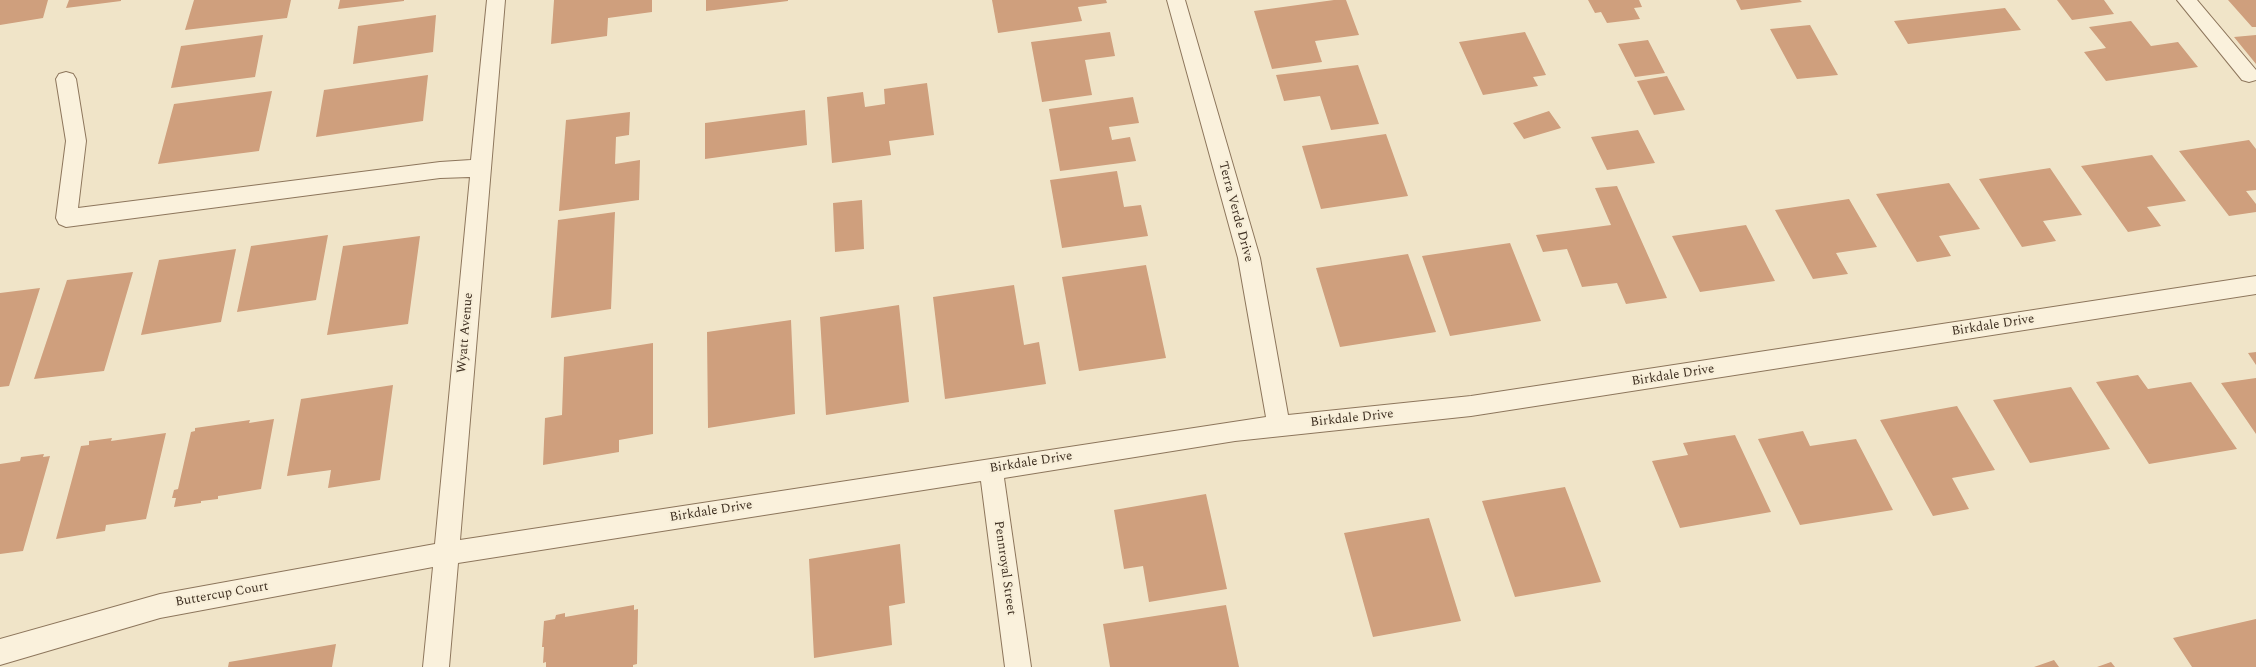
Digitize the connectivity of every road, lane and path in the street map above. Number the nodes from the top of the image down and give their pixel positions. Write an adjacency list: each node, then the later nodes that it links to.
1 (496, 0): 6 (street, Wyatt Avenue)
2 (1176, 0): 8 (street, Terra Verde Drive)
3 (2186, 0): 4 (street)
4 (2249, 75)
5 (66, 79): 6 (street)
6 (480, 168): 10 (street, Wyatt Avenue)
7 (2256, 285): 8 (street, Birkdale Drive)
8 (1279, 427): 9 (street, Birkdale Drive)
9 (990, 469): 10 (street, Birkdale Drive); 13 (street, Pennroyal Street)
10 (448, 553): 11 (street, Buttercup Court); 12 (street, Wyatt Avenue)
11 (0, 652)
12 (436, 667)
13 (1018, 667)

